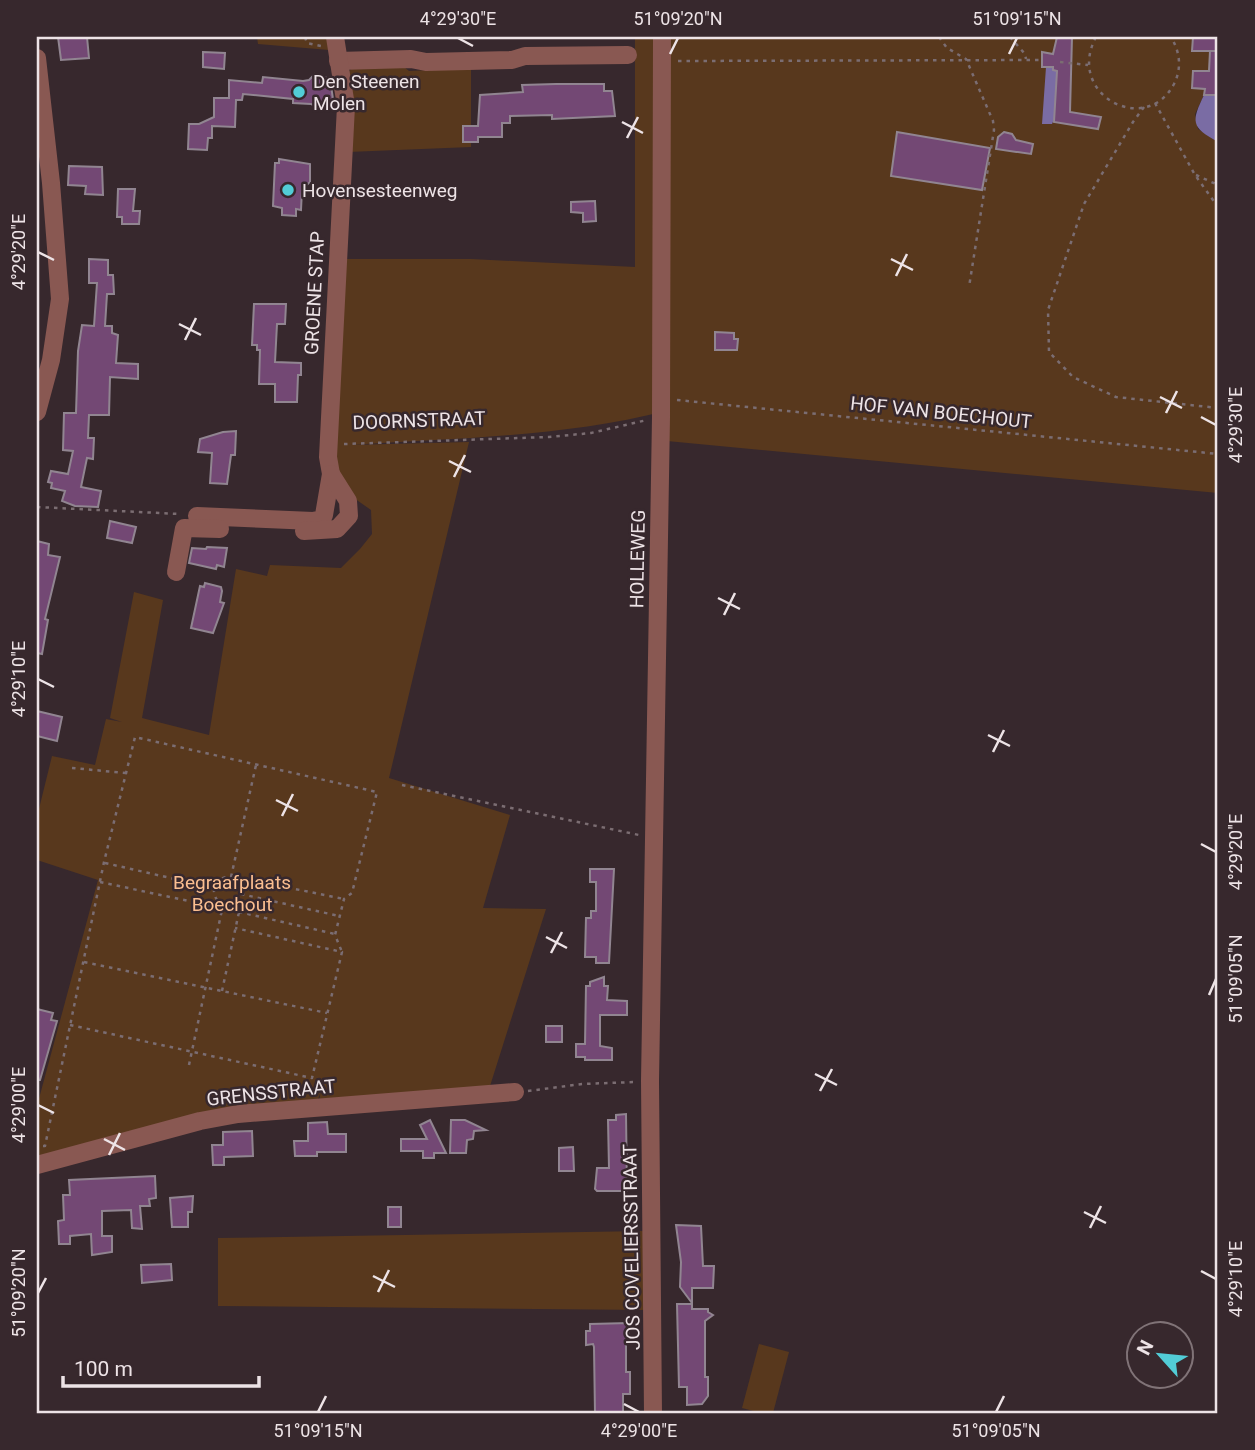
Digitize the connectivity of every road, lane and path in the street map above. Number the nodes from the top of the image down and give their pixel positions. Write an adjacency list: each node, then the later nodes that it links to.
1 (305, 37): 7 (path)
2 (662, 37): 13 (street, HOLLEWEG)
3 (939, 37): 11 (path)
4 (1096, 37): 15 (path)
5 (1171, 37): 16 (path)
6 (1012, 38): 10 (path)
7 (337, 49): 8 (street); 25 (street, GROENE STAP)
8 (628, 55)
9 (37, 58): 24 (street)
10 (1026, 59): 11 (path); 12 (path)
11 (966, 60): 13 (path); 21 (path)
12 (1042, 60)
13 (662, 61): 22 (street, HOLLEWEG)
14 (1060, 62): 15 (path)
15 (1088, 65): 17 (path)
16 (1155, 103): 17 (path); 18 (path)
17 (1144, 107): 23 (path)
18 (1195, 175): 19 (path); 20 (path)
19 (1218, 185)
20 (1218, 207)
21 (970, 287)
22 (660, 408): 25 (path, DOORNSTRAAT); 26 (path, HOF VAN BOECHOUT); 35 (street, HOLLEWEG)
23 (1218, 408)
24 (37, 412)
25 (328, 444): 27 (street, DOORNSTRAAT)
26 (1218, 454)
27 (331, 474): 29 (street, DOORNSTRAAT); 30 (street)
28 (37, 507): 29 (path)
29 (197, 516)
30 (176, 572)
31 (256, 765): 33 (path); 37 (path); 42 (path)
32 (72, 768): 33 (path)
33 (126, 773): 36 (path)
34 (402, 785): 35 (path)
35 (653, 837): 58 (street, HOLLEWEG)
36 (104, 862): 38 (path); 40 (path)
37 (231, 877): 39 (path); 40 (path)
38 (100, 882): 43 (path); 51 (path)
39 (239, 882): 41 (path); 42 (path)
40 (214, 888): 43 (path)
41 (242, 894): 44 (path); 47 (path)
42 (344, 899): 47 (path)
43 (218, 901): 45 (path)
44 (235, 903): 45 (path); 46 (path)
45 (223, 905): 52 (path)
46 (239, 912): 48 (path); 49 (path)
47 (339, 916): 49 (path)
48 (235, 928): 50 (path); 53 (path)
49 (335, 933): 50 (path)
50 (342, 952): 54 (path)
51 (84, 962): 52 (path); 55 (path)
52 (206, 988): 53 (path); 56 (path)
53 (222, 991): 54 (path)
54 (327, 1013): 56 (path)
55 (70, 1025): 56 (path); 60 (path)
56 (192, 1051): 57 (path)
57 (189, 1065)
58 (650, 1081): 59 (path); 62 (street, JOS COVELIERSSTRAAT)
59 (514, 1092): 61 (street, GRENSSTRAAT)
60 (37, 1149)
61 (37, 1165)
62 (653, 1413)

